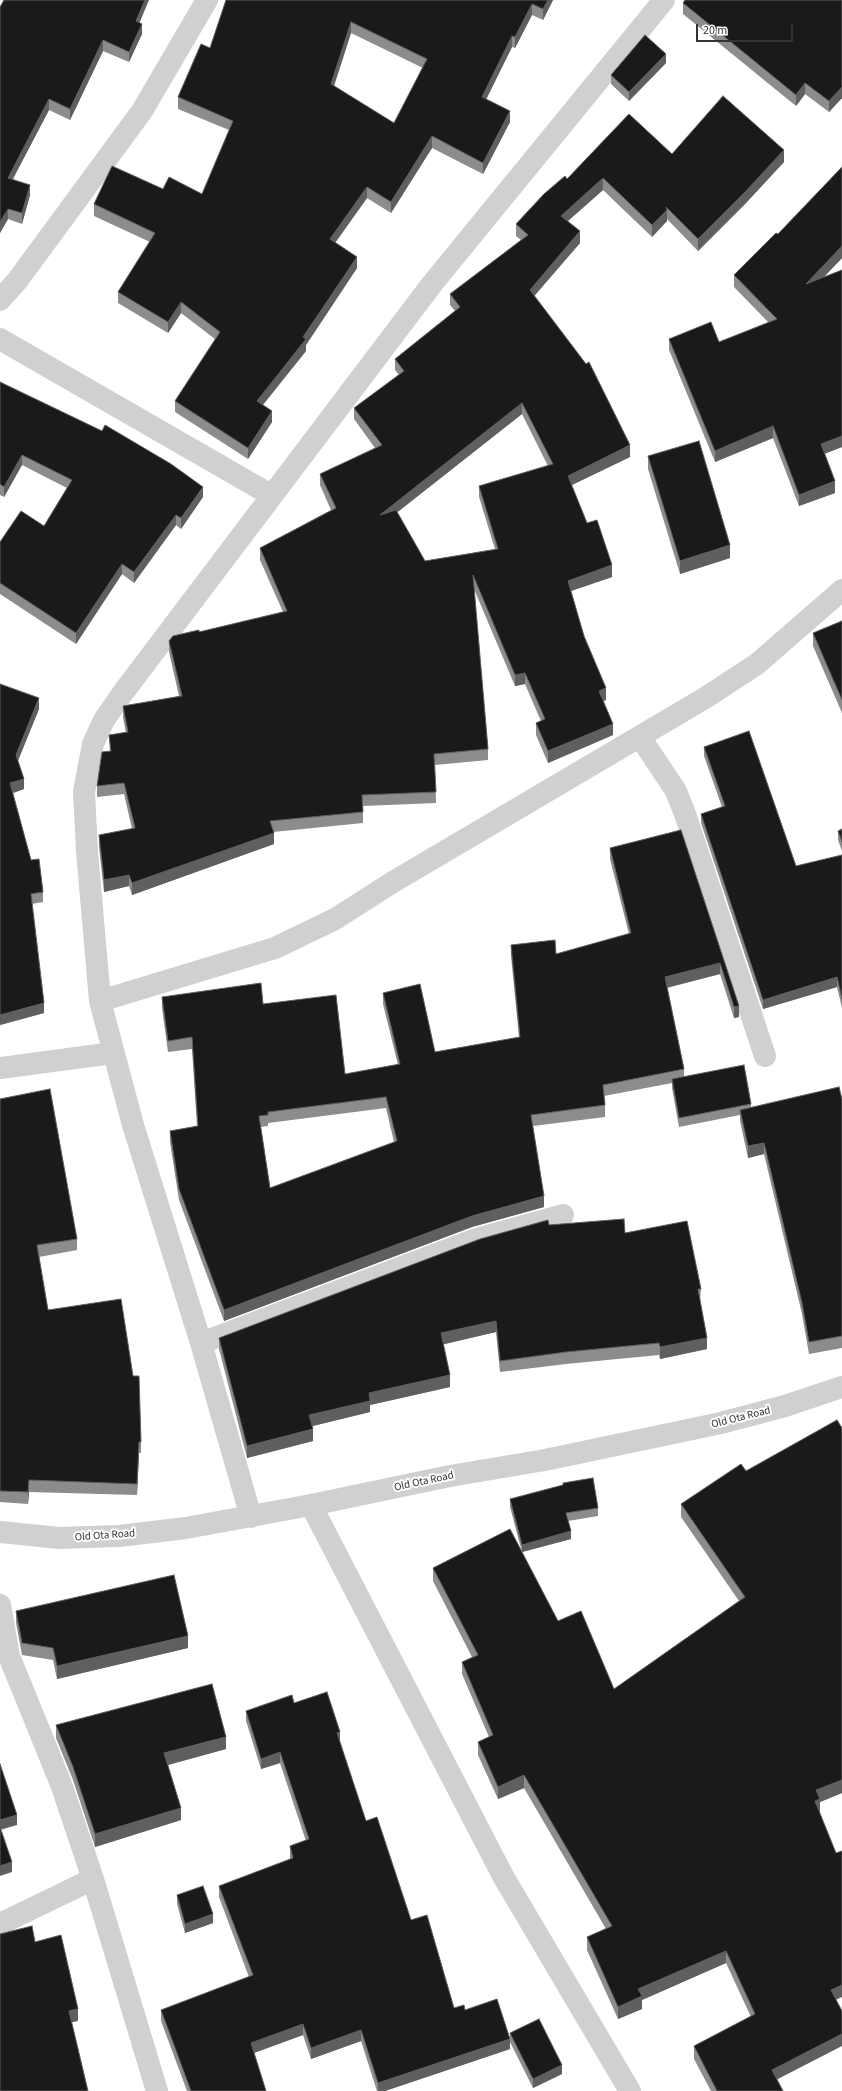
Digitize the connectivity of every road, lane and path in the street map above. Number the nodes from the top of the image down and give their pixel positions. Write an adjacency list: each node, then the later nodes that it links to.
1 (208, 0): 3 (street)
2 (664, 0): 5 (street)
3 (0, 300)
4 (0, 339): 5 (street)
5 (272, 495): 8 (street)
6 (842, 590): 7 (street)
7 (640, 737): 8 (street); 10 (street)
8 (100, 1000): 9 (street)
9 (113, 1053): 11 (street); 13 (street)
10 (765, 1056)
11 (0, 1068)
12 (563, 1215): 13 (street)
13 (201, 1343): 16 (street)
14 (842, 1387): 15 (street, Old Ota Road)
15 (311, 1505): 16 (street, Old Ota Road); 22 (street)
16 (251, 1517): 17 (street, Old Ota Road)
17 (0, 1532)
18 (0, 1605): 19 (street)
19 (92, 1879): 20 (street); 21 (street)
20 (0, 1924)
21 (157, 2091)
22 (630, 2091)

